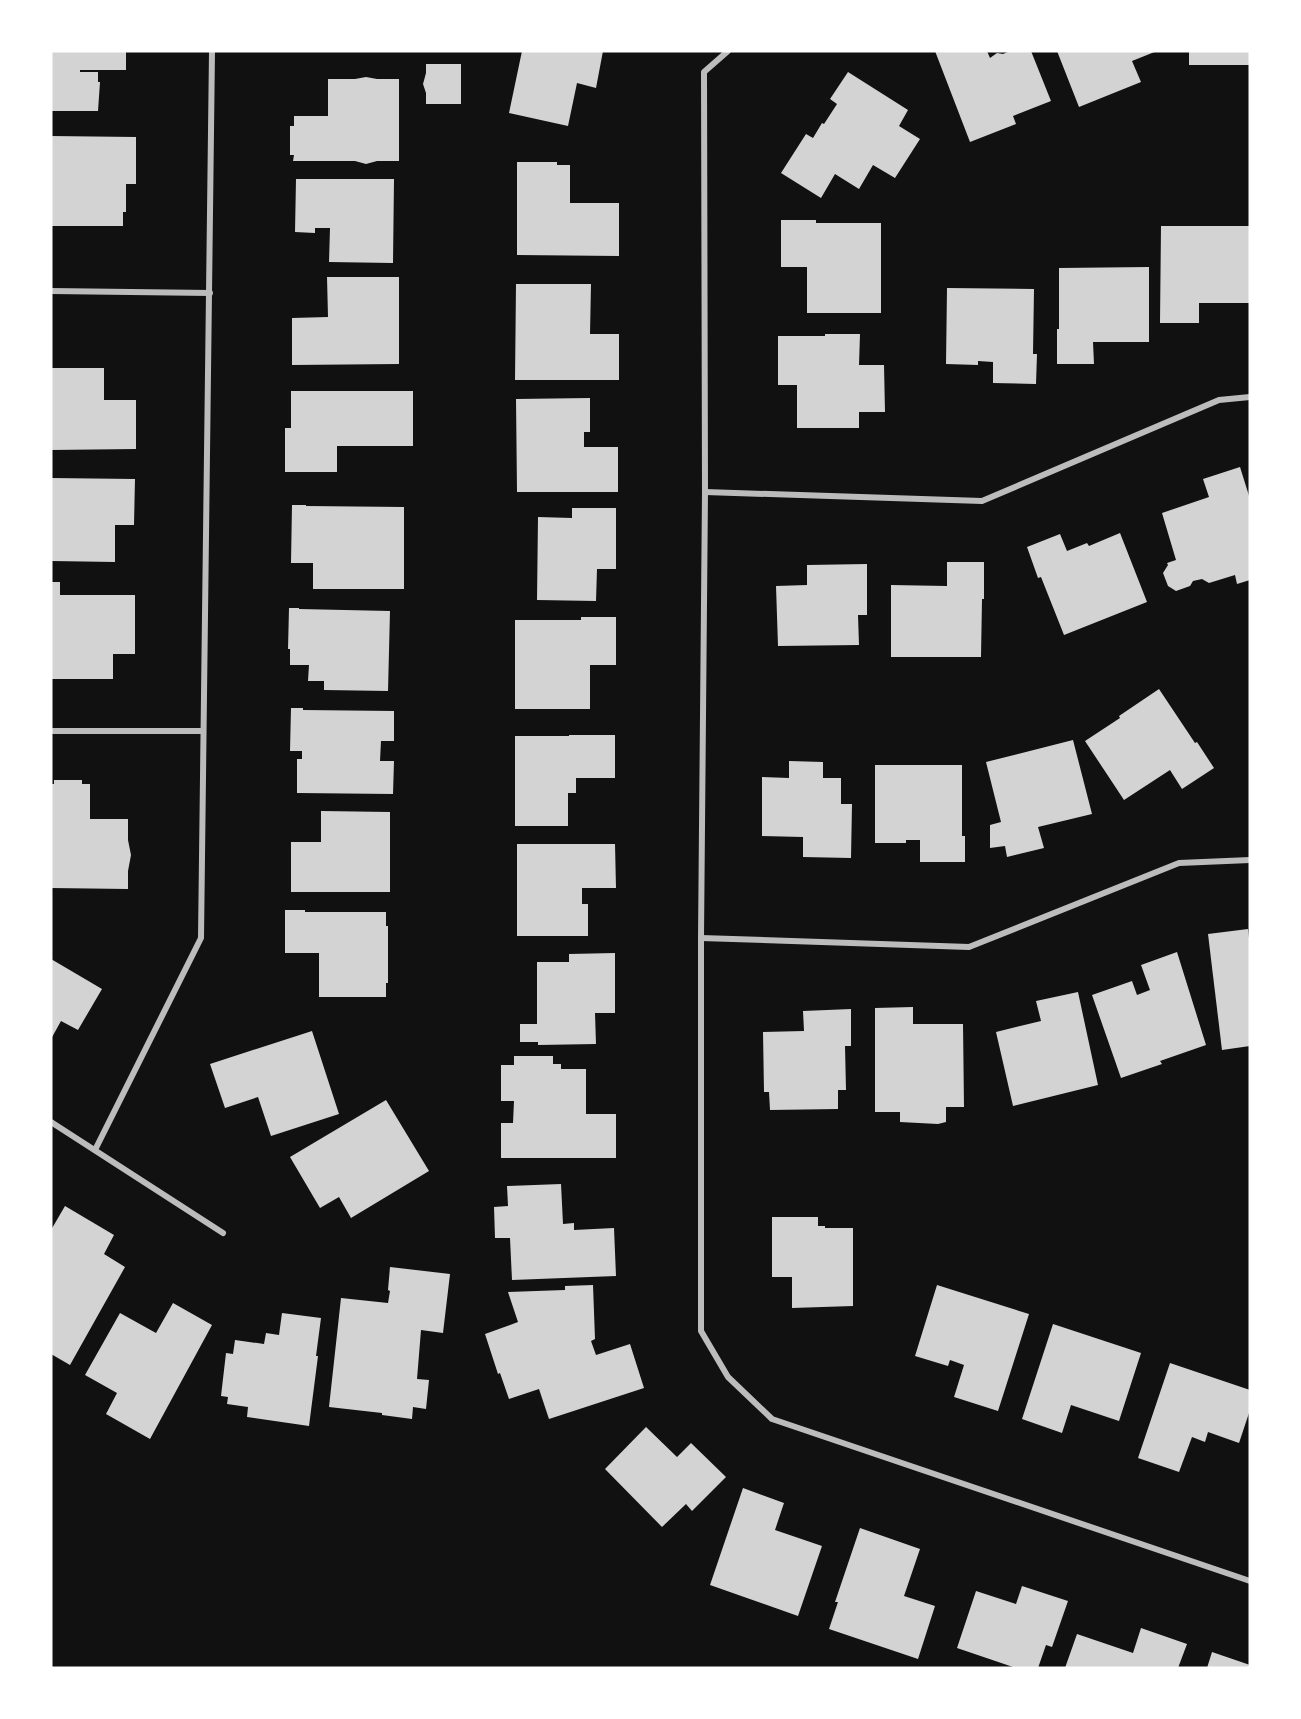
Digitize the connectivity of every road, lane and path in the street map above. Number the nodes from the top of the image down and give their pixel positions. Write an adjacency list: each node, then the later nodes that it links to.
1 (212, 51): 4 (street)
2 (728, 51): 6 (street)
3 (51, 291): 4 (street)
4 (210, 293): 8 (street)
5 (1250, 397): 6 (street)
6 (705, 492): 10 (street)
7 (51, 731): 8 (street)
8 (203, 731): 12 (street)
9 (1250, 860): 10 (street)
10 (701, 938): 14 (street)
11 (51, 1122): 12 (street)
12 (95, 1150): 13 (street)
13 (223, 1233)
14 (1250, 1581)

